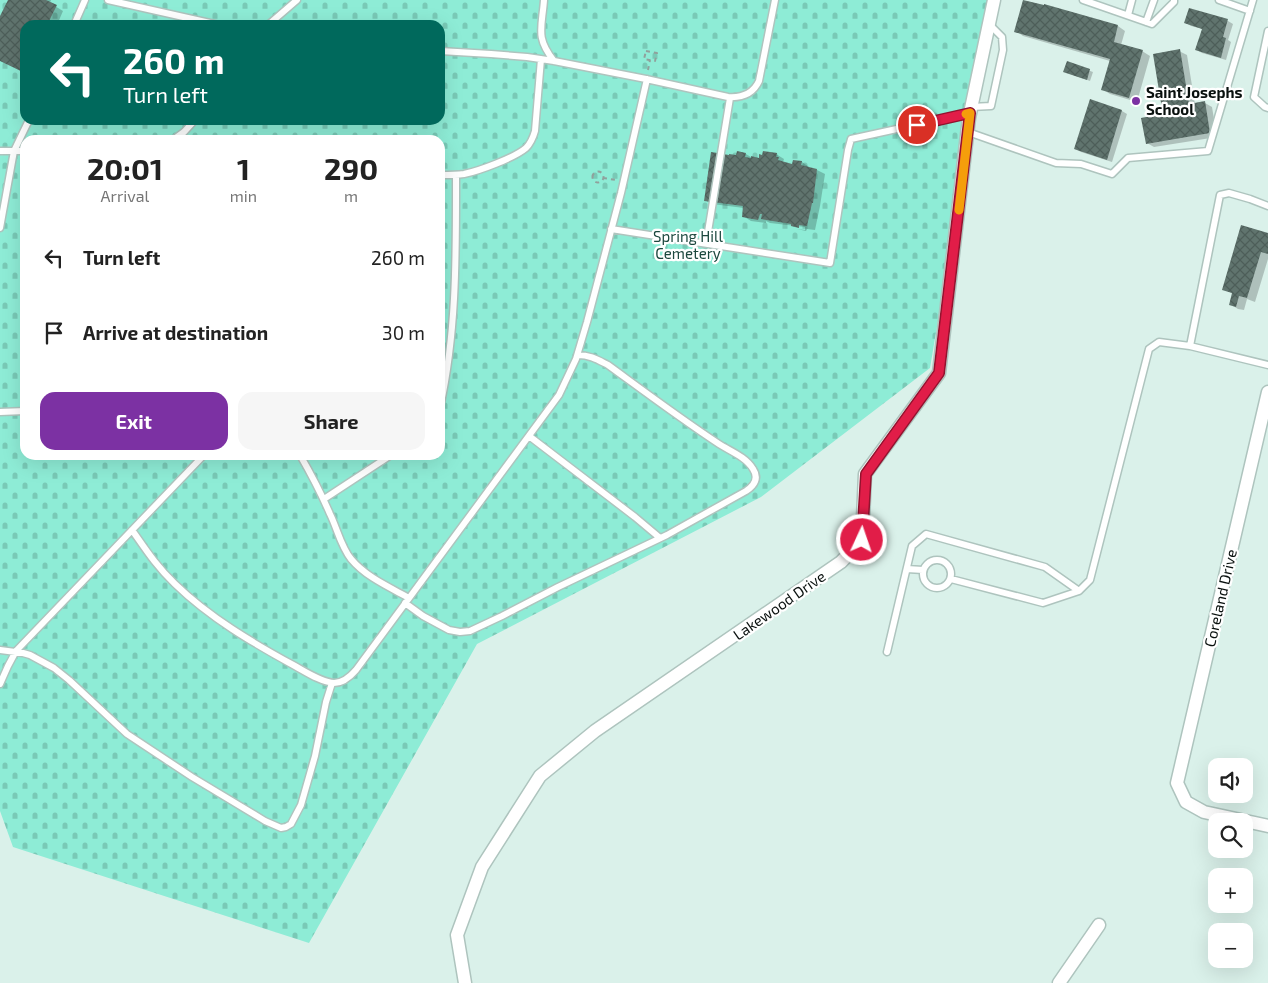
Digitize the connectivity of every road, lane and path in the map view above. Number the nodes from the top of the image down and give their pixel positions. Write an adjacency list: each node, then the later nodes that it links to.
1 (86, 0): 15 (lane)
2 (108, 0): 16 (lane)
3 (297, 0): 17 (lane)
4 (544, 0): 23 (lane)
5 (775, 0): 26 (lane)
6 (994, 0): 19 (street, Lakewood Drive)
7 (1083, 0): 14 (lane)
8 (1132, 0): 14 (lane)
9 (1154, 0): 18 (lane)
10 (1219, 0): 13 (lane)
11 (1253, 0): 13 (lane)
12 (1174, 1): 18 (lane)
13 (1250, 11): 30 (lane)
14 (1128, 15): 18 (lane)
15 (76, 20)
16 (197, 20)
17 (274, 20)
18 (1146, 22)
19 (989, 24): 28 (street, Lakewood Drive); 28 (lane)
20 (1268, 31): 27 (lane)
21 (445, 51): 22 (lane)
22 (541, 59): 23 (lane); 37 (lane)
23 (554, 61): 25 (lane)
24 (655, 62): 24 (path)
25 (647, 79): 26 (lane); 40 (lane)
26 (730, 98): 44 (lane)
27 (1268, 108)
28 (970, 110): 30 (street, Lakewood Drive); 44 (lane)
29 (189, 127): 31 (lane); 32 (lane)
30 (968, 132): 71 (street, Lakewood Drive)
31 (180, 135)
32 (186, 135)
33 (20, 139): 35 (lane)
34 (0, 151): 35 (lane)
35 (14, 151): 36 (lane); 42 (lane)
36 (20, 151)
37 (456, 174): 38 (lane); 48 (lane)
38 (445, 175)
39 (603, 178): 39 (path); 40 (path)
40 (623, 182): 43 (lane)
41 (1268, 206): 45 (lane)
42 (0, 228)
43 (611, 229): 44 (lane); 46 (lane)
44 (706, 244)
45 (1190, 346): 47 (lane); 62 (lane)
46 (578, 355): 52 (lane); 58 (lane)
47 (1268, 365)
48 (445, 379)
49 (1268, 392): 69 (street, Coreland Drive)
50 (20, 411): 51 (lane)
51 (0, 412)
52 (528, 436): 58 (lane); 63 (lane)
53 (199, 460): 57 (lane)
54 (303, 460): 56 (lane)
55 (384, 460): 56 (lane)
56 (324, 500): 63 (lane)
57 (132, 530): 65 (lane); 67 (lane)
58 (660, 538): 63 (lane)
59 (907, 569): 60 (lane); 62 (lane); 66 (lane)
60 (924, 570): 61 (lane); 61 (lane)
61 (951, 579): 62 (lane)
62 (1079, 591)
63 (407, 601): 67 (lane)
64 (0, 650): 65 (lane)
65 (16, 652): 67 (lane); 68 (lane)
66 (887, 652)
67 (332, 683)
68 (0, 684)
69 (1268, 826)
70 (1099, 925): 72 (street)
71 (465, 983)
72 (1059, 983)

